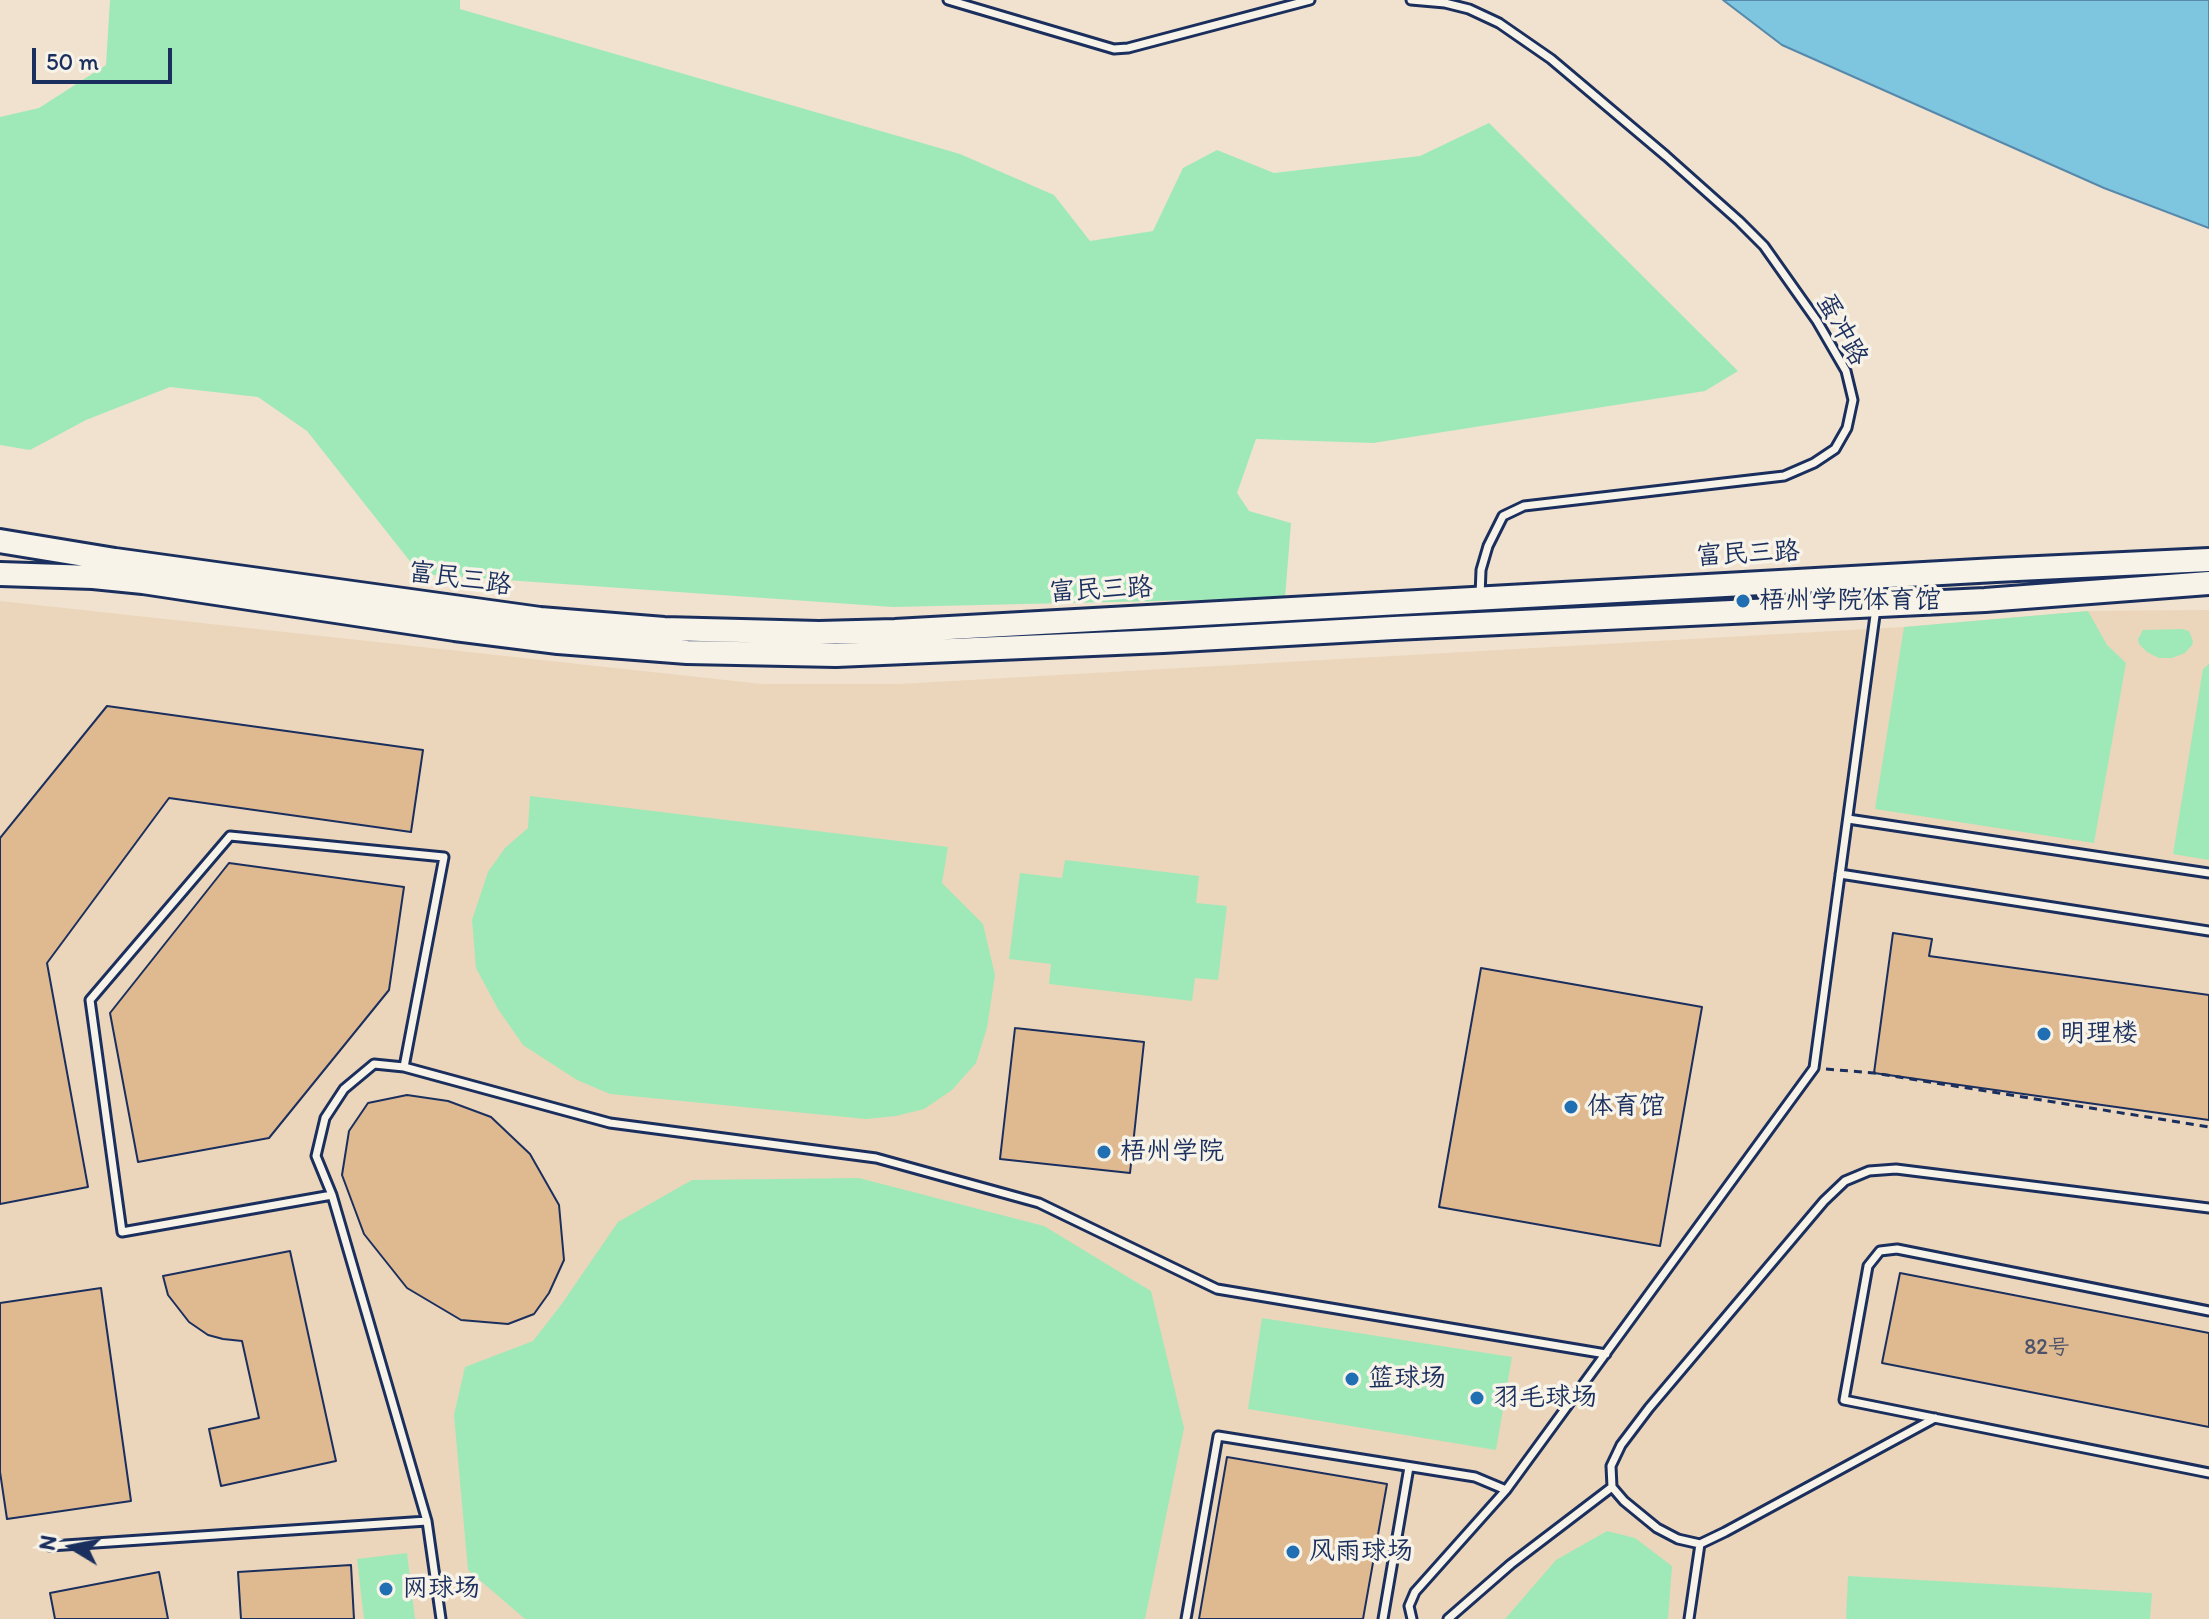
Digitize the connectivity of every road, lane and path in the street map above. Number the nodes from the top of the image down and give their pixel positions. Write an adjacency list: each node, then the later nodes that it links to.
1 (948, 0): 2 (lane)
2 (1310, 0)
3 (1411, 0): 8 (lane, 蛋冲路)
4 (0, 541): 8 (main road, 富民三路)
5 (2209, 560): 8 (main road, 富民三路)
6 (0, 574): 9 (main road, 富民三路)
7 (2209, 583): 9 (main road, 富民三路)
8 (1480, 598)
9 (1877, 605): 10 (lane)
10 (1848, 819): 11 (lane); 12 (lane)
11 (2209, 873)
12 (1840, 874): 13 (lane); 15 (lane)
13 (2209, 931)
14 (404, 1067): 17 (lane); 17 (lane); 20 (lane)
15 (1814, 1068): 16 (path); 20 (lane)
16 (2209, 1127)
17 (332, 1195): 26 (lane)
18 (2209, 1208): 24 (lane)
19 (2209, 1311): 21 (lane)
20 (1606, 1354): 25 (lane)
21 (1935, 1418): 23 (lane); 27 (lane)
22 (1409, 1467): 25 (lane); 30 (lane); 31 (lane)
23 (2209, 1473)
24 (1612, 1487): 27 (lane); 33 (lane)
25 (1506, 1490): 32 (lane)
26 (427, 1521): 28 (lane); 29 (lane)
27 (1700, 1544): 34 (lane)
28 (50, 1546)
29 (441, 1619)
30 (1186, 1619)
31 (1383, 1619)
32 (1412, 1619)
33 (1448, 1619)
34 (1689, 1619)

